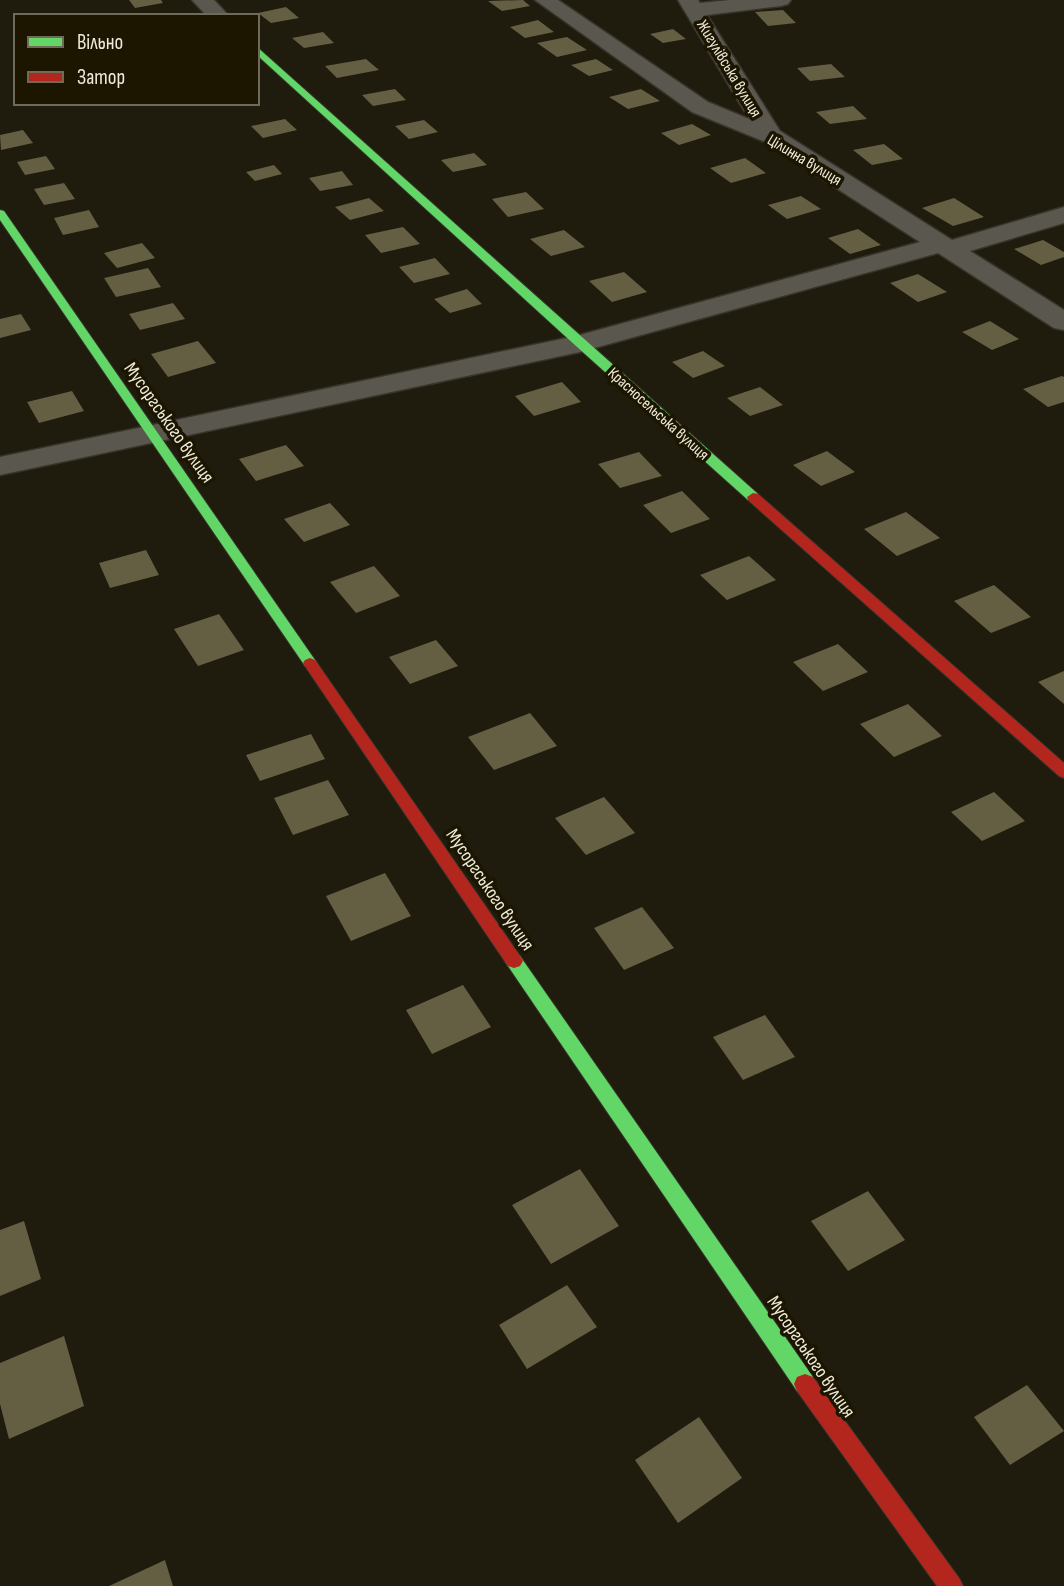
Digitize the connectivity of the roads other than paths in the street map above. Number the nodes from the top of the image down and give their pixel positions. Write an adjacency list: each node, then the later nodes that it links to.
1 (202, 0): 5 (street)
2 (545, 0): 7 (street, Цілинна вулиця)
3 (781, 0): 4 (street)
4 (692, 5): 7 (street, Жигулівська вулиця)
5 (217, 14)
6 (259, 52): 12 (street, Красносельська вулиця)
7 (771, 136): 10 (street, Цілинна вулиця)
8 (0, 213): 13 (street, Мусоргського вулиця)
9 (1064, 215): 10 (street)
10 (945, 246): 11 (street, Цілинна вулиця); 12 (street)
11 (1064, 322)
12 (580, 344): 13 (street); 15 (street, Красносельська вулиця)
13 (153, 435): 14 (street); 16 (street, Мусоргського вулиця)
14 (0, 466)
15 (1064, 772)
16 (951, 1586)

